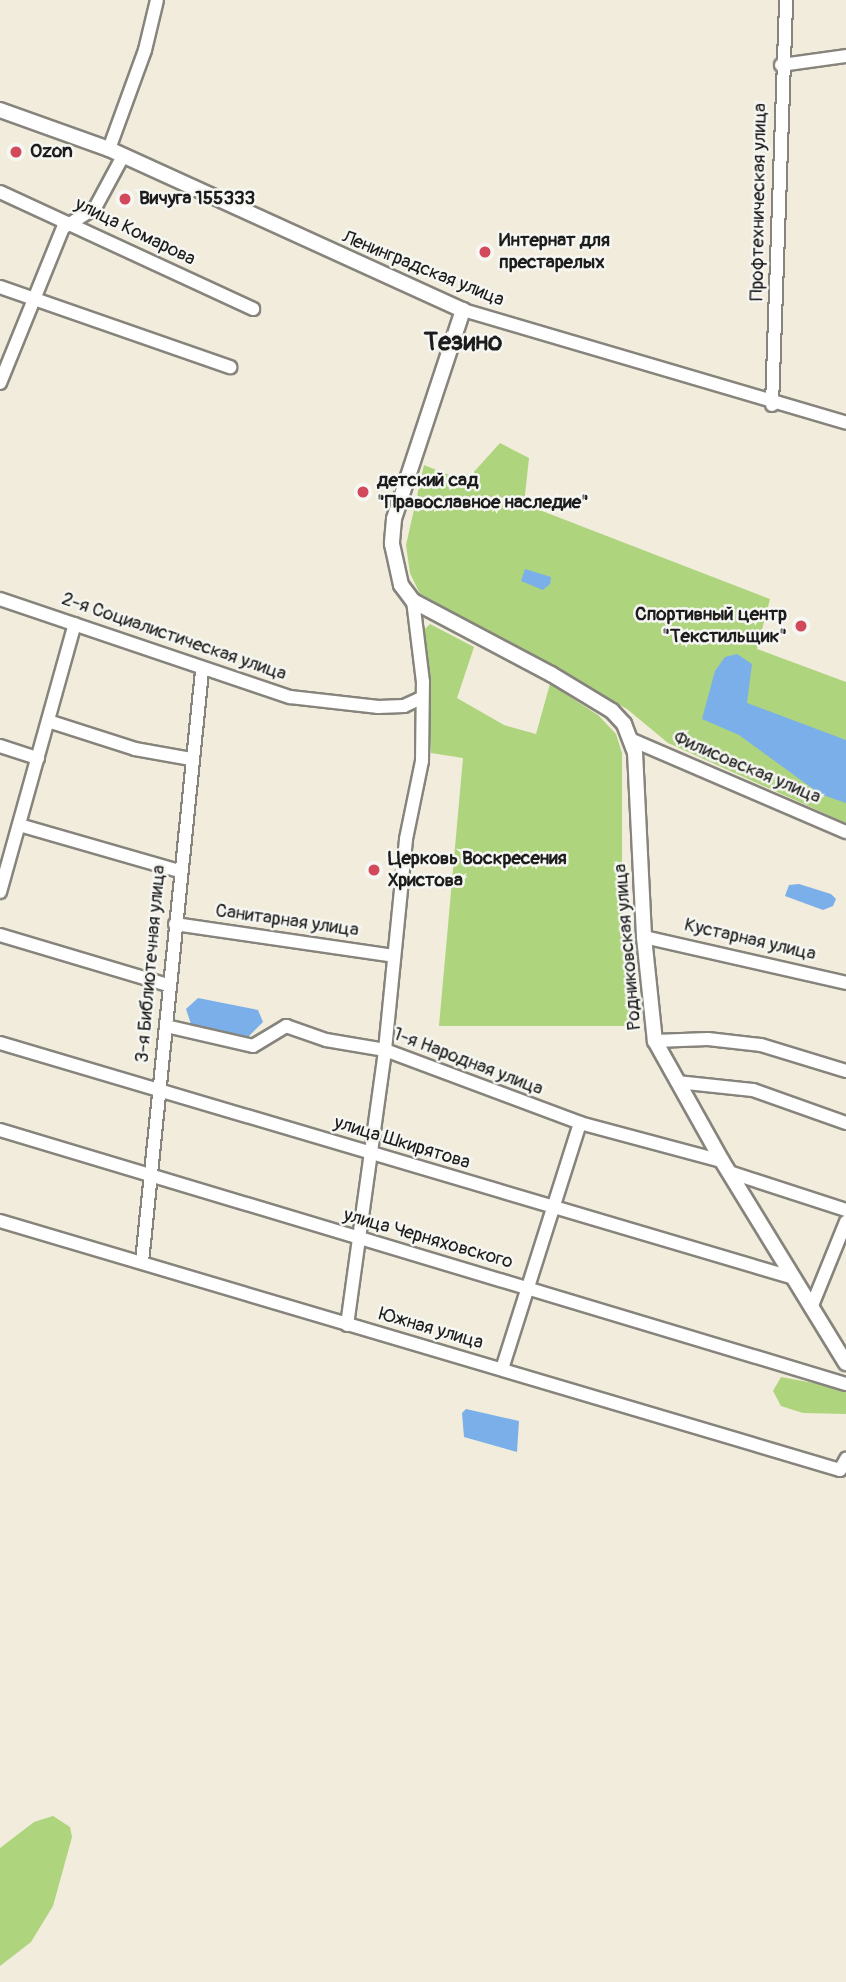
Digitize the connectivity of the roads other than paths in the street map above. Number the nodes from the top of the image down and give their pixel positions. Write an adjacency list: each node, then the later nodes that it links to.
1 (157, 0): 6 (street)
2 (786, 0): 4 (street, Профтехническая улица)
3 (846, 56): 4 (street)
4 (782, 65): 16 (street, Профтехническая улица)
5 (0, 110): 6 (main road, Ленинградская улица)
6 (109, 149): 7 (main road, Ленинградская улица)
7 (123, 156): 9 (street); 13 (main road, Ленинградская улица)
8 (0, 192): 9 (street, улица Комарова)
9 (71, 222): 11 (street); 12 (street, улица Комарова)
10 (0, 287): 11 (street)
11 (35, 301): 14 (street); 15 (street)
12 (253, 309)
13 (463, 310): 16 (street, Ленинградская улица); 19 (main road)
14 (230, 367)
15 (0, 383)
16 (772, 405): 17 (street, Ленинградская улица)
17 (846, 423)
18 (0, 599): 20 (street, 2-я Социалистическая улица)
19 (413, 601): 22 (street); 24 (main road)
20 (75, 624): 21 (street, 2-я Социалистическая улица); 23 (street)
21 (202, 671): 22 (street, 2-я Социалистическая улица); 27 (street, 3-я Библиотечная улица)
22 (419, 699): 36 (street)
23 (48, 720): 26 (street); 27 (street)
24 (632, 740): 29 (street, Филисовская улица); 35 (main road, Родниковская улица)
25 (0, 746): 26 (street)
26 (38, 758): 28 (street)
27 (191, 759): 31 (street, 3-я Библиотечная улица)
28 (19, 825): 30 (street); 31 (street)
29 (846, 832)
30 (4, 866): 32 (street)
31 (179, 872): 33 (street, 3-я Библиотечная улица)
32 (0, 892)
33 (175, 924): 36 (street, Санитарная улица); 38 (street, 3-я Библиотечная улица)
34 (0, 935): 38 (street)
35 (644, 937): 37 (street, Кустарная улица); 40 (main road, Родниковская улица)
36 (394, 956): 42 (street)
37 (846, 983)
38 (168, 985): 39 (street, 3-я Библиотечная улица)
39 (166, 1027): 42 (street, 1-я Народная улица); 45 (street, 3-я Библиотечная улица)
40 (655, 1041): 43 (street); 44 (main road, Родниковская улица)
41 (0, 1043): 45 (street, улица Шкирятова)
42 (385, 1050): 46 (street, 1-я Народная улица); 49 (street)
43 (846, 1071)
44 (677, 1082): 47 (street); 50 (main road, Родниковская улица)
45 (158, 1090): 49 (street, улица Шкирятова); 51 (street, 3-я Библиотечная улица)
46 (580, 1123): 50 (street, 1-я Народная улица); 52 (street)
47 (846, 1123)
48 (0, 1130): 51 (street, улица Черняховского)
49 (372, 1153): 52 (street, улица Шкирятова); 56 (street)
50 (725, 1166): 53 (street, 1-я Народная улица); 58 (main road, Родниковская улица)
51 (151, 1175): 56 (street, улица Черняховского); 57 (street, 3-я Библиотечная улица)
52 (552, 1208): 58 (street, улица Шкирятова); 59 (street)
53 (846, 1210)
54 (0, 1221): 57 (street, Южная улица)
55 (846, 1222): 60 (street)
56 (359, 1239): 59 (street, улица Черняховского); 61 (street)
57 (142, 1262): 61 (street, Южная улица)
58 (794, 1279): 60 (main road, Родниковская улица)
59 (527, 1288): 65 (street); 66 (street, улица Черняховского)
60 (811, 1308): 62 (main road, Родниковская улица)
61 (347, 1325): 65 (street, Южная улица)
62 (829, 1338): 63 (street); 64 (main road, Родниковская улица)
63 (846, 1344)
64 (846, 1363)
65 (502, 1369): 67 (street, Южная улица)
66 (846, 1384)
67 (846, 1459)

